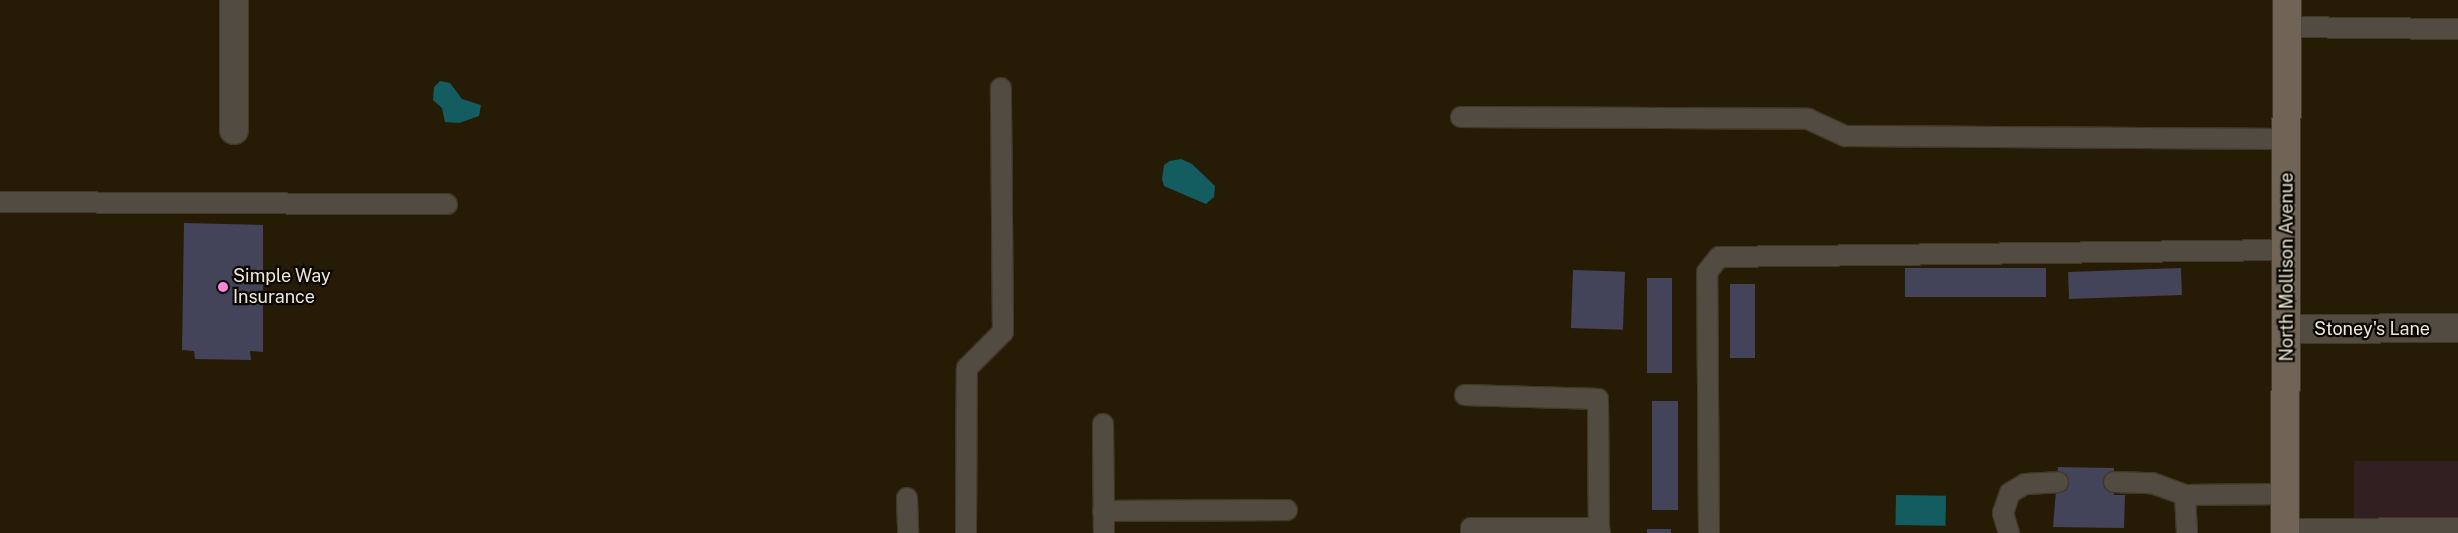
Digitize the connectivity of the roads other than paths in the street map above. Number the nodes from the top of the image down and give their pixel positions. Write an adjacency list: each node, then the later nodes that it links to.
1 (234, 0): 7 (street)
2 (2287, 0): 3 (main road, North Mollison Avenue)
3 (2287, 27): 4 (lane); 8 (main road, North Mollison Avenue)
4 (2458, 29)
5 (1002, 88): 28 (lane)
6 (1461, 117): 8 (lane)
7 (234, 130)
8 (2287, 140): 11 (main road, North Mollison Avenue)
9 (0, 202): 10 (lane)
10 (447, 204)
11 (2287, 250): 13 (main road, North Mollison Avenue); 31 (lane)
12 (2458, 328): 13 (street, Stoney's Lane)
13 (2287, 329): 18 (main road, North Mollison Avenue)
14 (1465, 395): 24 (lane)
15 (1103, 424): 22 (lane)
16 (2058, 482): 32 (lane)
17 (2114, 482): 19 (lane)
18 (2286, 494): 19 (lane); 25 (main road, North Mollison Avenue)
19 (2186, 495): 33 (lane)
20 (907, 498): 27 (lane)
21 (1287, 510): 22 (lane)
22 (1103, 511): 29 (lane)
23 (2458, 528): 26 (lane)
24 (1600, 531): 30 (lane)
25 (2285, 531): 26 (lane)
26 (2393, 531)
27 (908, 533)
28 (966, 533)
29 (1104, 533)
30 (1471, 533)
31 (1709, 533)
32 (2009, 533)
33 (2186, 533)

